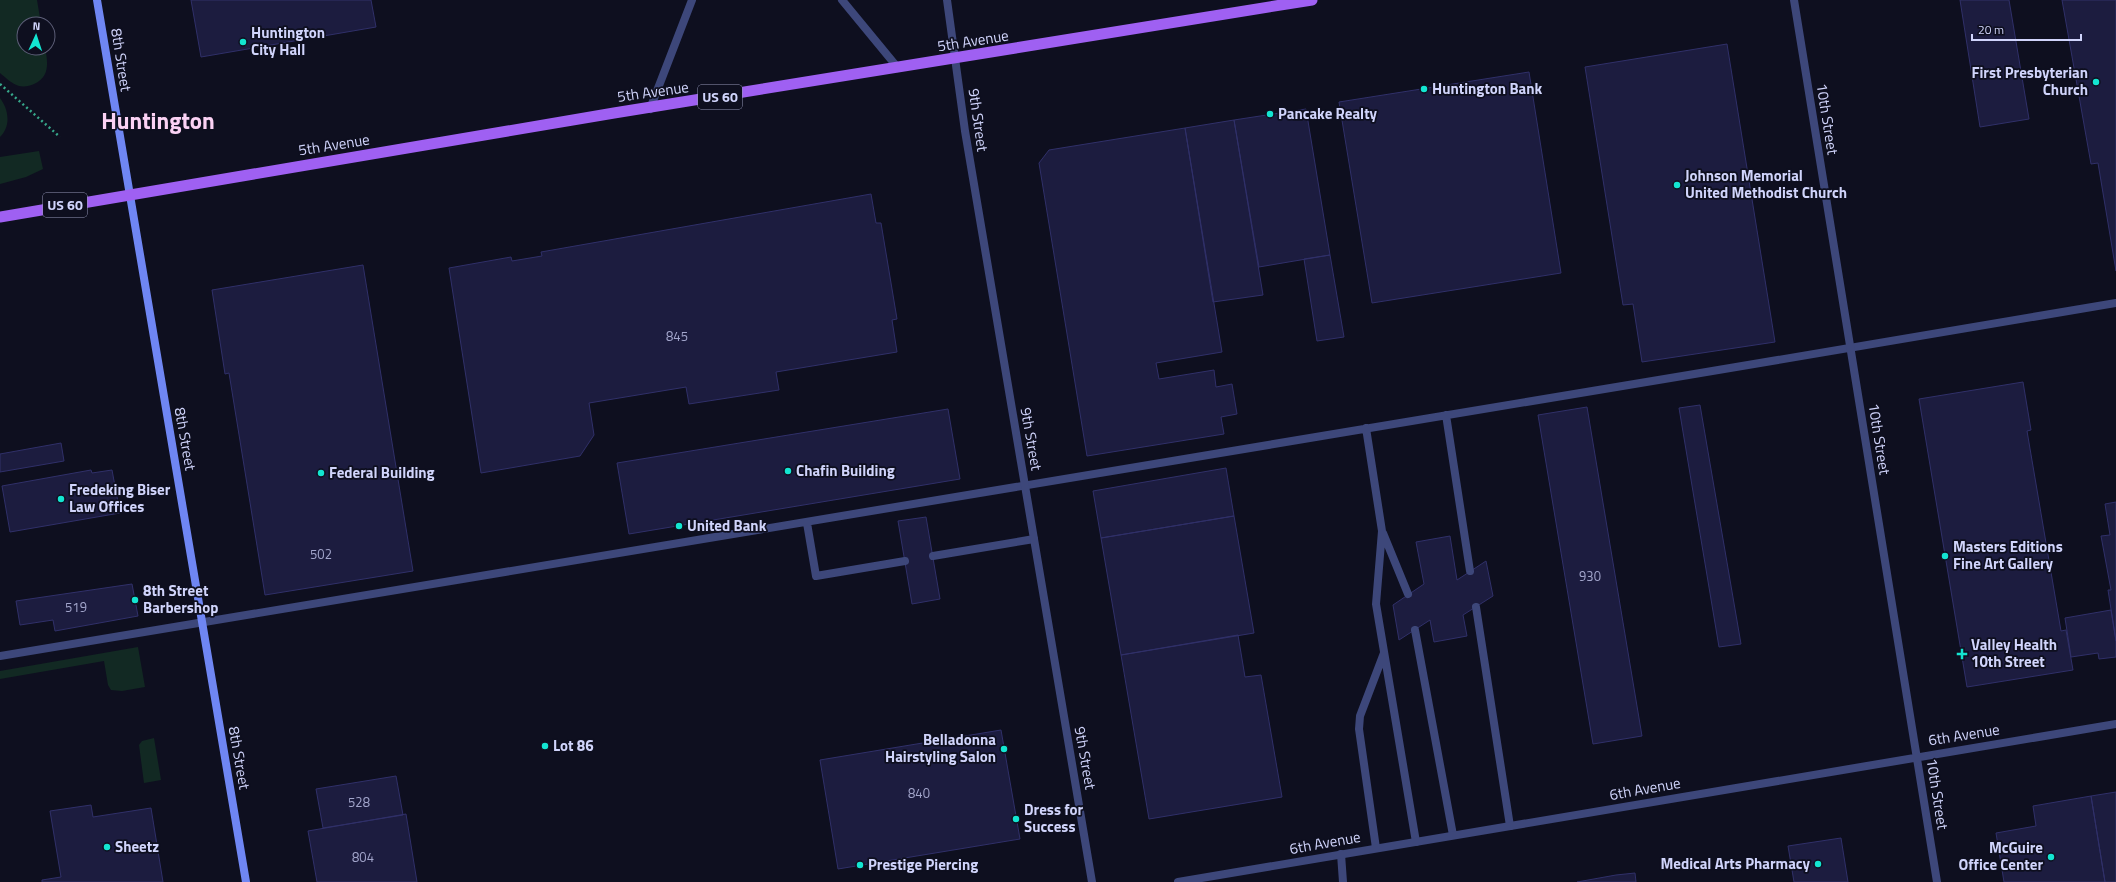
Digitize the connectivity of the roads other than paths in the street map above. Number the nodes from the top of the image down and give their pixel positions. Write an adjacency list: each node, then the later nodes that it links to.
1 (97, 0): 10 (main road, 8th Street)
2 (692, 0): 9 (street)
3 (842, 0): 8 (street)
4 (947, 0): 7 (street, 9th Street)
5 (1312, 0): 7 (main road, 5th Avenue / US 60)
6 (1794, 0): 13 (street, 10th Street)
7 (955, 59): 8 (main road, 5th Avenue / US 60); 16 (street, 9th Street)
8 (898, 68): 9 (main road, 5th Avenue / US 60)
9 (650, 109): 10 (main road, 5th Avenue / US 60)
10 (129, 195): 11 (main road, 5th Avenue / US 60); 25 (main road, 8th Street)
11 (0, 217)
12 (2116, 303): 13 (street)
13 (1850, 348): 14 (street); 30 (street, 10th Street)
14 (1446, 415): 15 (street); 22 (street)
15 (1366, 428): 16 (street); 18 (street)
16 (1025, 485): 17 (street); 19 (street, 9th Street)
17 (807, 523): 21 (street); 25 (street)
18 (1382, 531): 23 (street); 27 (street)
19 (1034, 539): 20 (street); 37 (street, 9th Street)
20 (933, 556)
21 (905, 561)
22 (1470, 571)
23 (1408, 594)
24 (1476, 607): 31 (street)
25 (202, 623): 28 (street); 36 (main road, 8th Street)
26 (1415, 630): 32 (street)
27 (1384, 652): 33 (street); 34 (street)
28 (0, 656)
29 (2116, 724): 30 (street, 6th Avenue)
30 (1916, 758): 31 (street, 6th Avenue); 40 (street, 10th Street)
31 (1510, 826): 32 (street, 6th Avenue)
32 (1453, 835): 33 (street, 6th Avenue)
33 (1416, 842): 34 (street, 6th Avenue)
34 (1376, 848): 35 (street, 6th Avenue)
35 (1341, 854): 38 (street, 6th Avenue); 39 (street)
36 (246, 882)
37 (1092, 882)
38 (1178, 882)
39 (1343, 882)
40 (1937, 882)

